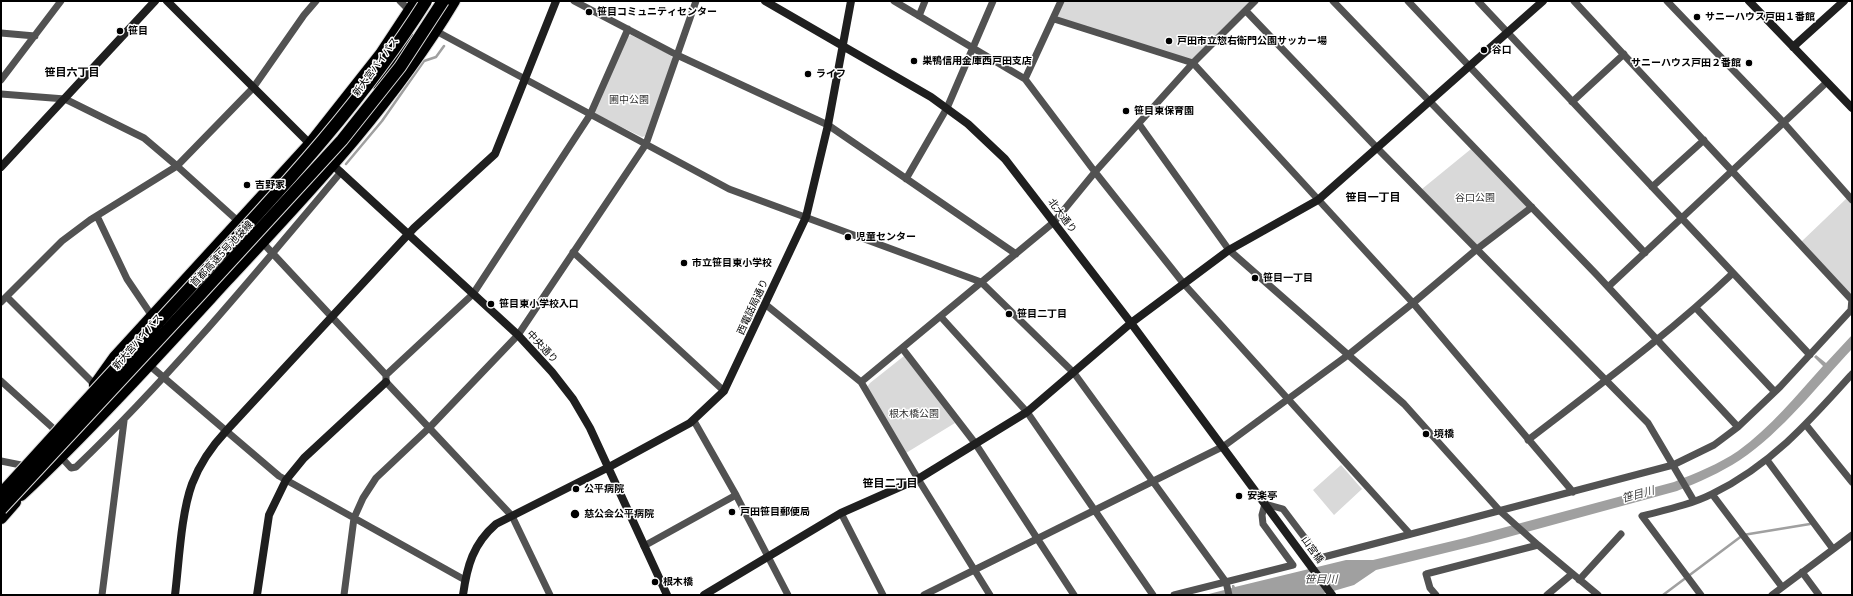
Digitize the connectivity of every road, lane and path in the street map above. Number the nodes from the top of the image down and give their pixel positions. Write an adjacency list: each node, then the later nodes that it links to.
1 (61, 1): 35 (street)
2 (155, 1): 49 (street)
3 (167, 1): 47 (street, 中央通り)
4 (316, 1): 47 (street)
5 (400, 1): 27 (street)
6 (443, 1): 147 (highway, 首都高速5号池袋線, bridge)
7 (454, 1): 31 (highway)
8 (556, 1): 43 (street)
9 (574, 1): 32 (street)
10 (696, 1): 40 (street)
11 (765, 1): 36 (street, 北大通り)
12 (851, 1): 36 (street, 西電話局通り)
13 (894, 1): 29 (street)
14 (925, 1): 29 (street)
15 (993, 1): 37 (street)
16 (1061, 1): 30 (street)
17 (1255, 1): 28 (street)
18 (1333, 1): 50 (street)
19 (1408, 1): 42 (street)
20 (1478, 1): 34 (street)
21 (1543, 1): 34 (street)
22 (1574, 1): 39 (street)
23 (1667, 1): 55 (street)
24 (1749, 1): 38 (street)
25 (1844, 1): 38 (street)
26 (427, 5): 27 (highway); 31 (highway); 58 (highway, 新大宮バイパス); 141 (highway, 首都高速5号池袋線, bridge)
27 (413, 7): 60 (highway)
28 (1246, 11): 41 (street); 62 (street)
29 (919, 16): 37 (street)
30 (1054, 19): 41 (street); 44 (street)
31 (438, 28): 43 (street); 65 (highway)
32 (628, 29): 40 (street); 54 (street)
33 (1, 33): 35 (street)
34 (1508, 33): 42 (street); 51 (street)
35 (35, 36): 45 (street)
36 (843, 46): 52 (street, 北大通り); 57 (street, 西電話局通り)
37 (973, 47): 44 (street); 52 (street)
38 (1793, 47): 46 (street)
39 (1624, 54): 51 (street); 59 (street)
40 (677, 55): 57 (street); 61 (street)
41 (1194, 63): 56 (street); 70 (street)
42 (1469, 66): 50 (street); 84 (street)
43 (525, 79): 54 (street); 78 (street)
44 (1025, 79): 67 (street)
45 (1, 80)
46 (1826, 82): 53 (street); 55 (street)
47 (253, 88): 60 (street, 中央通り); 63 (street)
48 (1, 94): 49 (street)
49 (65, 99): 63 (street); 64 (street)
50 (1429, 102): 62 (street); 72 (street)
51 (1572, 102): 69 (street)
52 (947, 108): 68 (street); 77 (street, 北大通り)
53 (1852, 108)
54 (590, 115): 61 (street); 90 (street)
55 (1783, 122): 66 (street); 71 (street)
56 (1139, 124): 67 (street); 81 (street)
57 (828, 125): 68 (street); 74 (street, 西電話局通り)
58 (338, 132)
59 (1704, 140): 66 (street); 69 (street)
60 (310, 144): 65 (street, 中央通り); 76 (highway)
61 (646, 144): 74 (street); 82 (street)
62 (1377, 147): 70 (street); 80 (street)
63 (177, 166): 73 (street); 76 (street)
64 (1, 167)
65 (337, 168): 78 (street, 中央通り); 79 (highway); 83 (street)
66 (1732, 170): 75 (street); 92 (street)
67 (1095, 172): 77 (street); 88 (street)
68 (906, 179): 85 (street)
69 (1652, 187): 75 (street)
70 (1318, 200): 81 (street); 94 (street)
71 (1852, 200)
72 (1532, 207): 80 (street); 89 (street)
73 (97, 216): 91 (street); 97 (street)
74 (806, 217): 87 (street); 95 (street, 西電話局通り)
75 (1682, 218): 84 (street); 86 (street)
76 (239, 222): 97 (highway)
77 (1054, 222): 85 (street); 100 (street, 北大通り)
78 (409, 234): 90 (street, 中央通り); 98 (street)
79 (262, 242): 83 (street); 106 (highway)
80 (1477, 249): 94 (street); 111 (street)
81 (1229, 250): 88 (street); 105 (street)
82 (573, 252): 101 (street); 115 (street)
83 (273, 253): 98 (street); 108 (street)
84 (1645, 253): 89 (street)
85 (1016, 254): 87 (street)
86 (1733, 273): 96 (street); 104 (street)
87 (981, 282): 99 (street); 107 (street)
88 (1184, 284): 100 (street); 117 (street)
89 (1608, 287): 102 (street)
90 (473, 294): 101 (street, 中央通り); 109 (street)
91 (7, 297): 93 (street); 114 (street)
92 (1851, 299): 104 (street)
93 (1, 302)
94 (1413, 303): 105 (street); 126 (street)
95 (765, 304): 113 (street); 115 (street, 西電話局通り)
96 (1696, 308): 102 (street); 116 (street)
97 (152, 316): 114 (highway)
98 (332, 316): 109 (street); 125 (street)
99 (941, 316): 103 (street); 118 (street)
100 (1131, 323): 107 (street); 128 (street, 北大通り)
101 (518, 335): 122 (street); 134 (street, 中央通り)
102 (1658, 340): 111 (street); 123 (street)
103 (902, 348): 113 (street); 127 (street)
104 (1810, 355): 116 (street)
105 (1348, 356): 117 (street); 150 (street)
106 (149, 364): 108 (street); 129 (highway)
107 (1074, 373): 118 (street); 137 (street)
108 (164, 377): 119 (street); 125 (street)
109 (386, 378): 122 (street); 136 (street)
110 (1851, 378): 121 (street)
111 (1607, 380): 126 (street); 133 (street)
112 (1, 381): 124 (street)
113 (861, 382): 135 (street)
114 (96, 385): 124 (highway, 新大宮バイパス); 143 (highway, 新大宮バイパス)
115 (724, 391): 120 (street, 西電話局通り)
116 (1774, 391): 123 (street)
117 (1288, 399): 128 (street); 155 (street)
118 (1026, 412): 127 (street); 148 (street)
119 (124, 421): 129 (street); 170 (street)
120 (694, 421): 134 (street, 西電話局通り); 144 (street)
121 (1806, 425): 130 (street); 138 (street)
122 (430, 427): 151 (street); 154 (street)
123 (1738, 427): 133 (street)
124 (54, 429): 132 (highway, 新大宮バイパス)
125 (227, 430): 136 (street); 171 (street)
126 (1528, 440): 140 (street)
127 (975, 443): 135 (street); 158 (street)
128 (1224, 446): 137 (street); 146 (street, 北大通り)
129 (61, 457): 143 (highway)
130 (1767, 460): 142 (street); 161 (street)
131 (1, 462): 132 (street)
132 (21, 465): 139 (highway, 新大宮バイパス)
133 (1674, 466): 140 (street); 145 (street)
134 (609, 468): 151 (street, 西電話局通り); 160 (street, 中央通り)
135 (918, 479): 149 (street); 163 (street)
136 (286, 480): 154 (street); 172 (street)
137 (1154, 481): 148 (street); 168 (street)
138 (1852, 482)
139 (1, 486)
140 (1573, 492): 150 (street)
141 (1, 494)
142 (1712, 494): 145 (street); 169 (street)
143 (21, 495): 153 (highway, 新大宮バイパス)
144 (736, 495): 160 (street); 162 (street)
145 (1693, 500): 190 (street)
146 (1265, 504): 152 (street, 北大通り); 155 (street); 168 (street)
147 (1, 509)
148 (1094, 510): 158 (street); 183 (street)
149 (841, 512): 162 (street); 179 (street)
150 (1502, 513): 155 (street); 159 (street)
151 (512, 516): 166 (street, 西電話局通り); 175 (street)
152 (1275, 517): 186 (street, 山宮橋)
153 (1, 518)
154 (354, 518): 166 (street); 173 (street)
155 (1410, 534)
156 (1620, 534): 167 (street)
157 (1852, 535): 161 (street)
158 (1037, 538): 163 (street); 182 (street)
159 (1536, 544): 165 (street); 187 (street)
160 (644, 546): 176 (street, 中央通り)
161 (1834, 548): 164 (street)
162 (768, 556): 177 (street); 178 (street)
163 (974, 569): 180 (street); 181 (street)
164 (1802, 572): 169 (street); 192 (street)
165 (1572, 574): 167 (street); 188 (street)
166 (465, 580): 174 (street, 西電話局通り)
167 (1579, 580): 189 (street)
168 (1226, 583): 184 (street); 185 (street)
169 (1782, 587): 191 (street)
170 (102, 595)
171 (175, 595)
172 (257, 595)
173 (344, 595)
174 (463, 595)
175 (550, 595)
176 (667, 595)
177 (704, 595)
178 (788, 595)
179 (883, 595)
180 (924, 595)
181 (990, 595)
182 (1074, 595)
183 (1153, 595)
184 (1174, 595)
185 (1229, 595)
186 (1332, 595)
187 (1436, 595)
188 (1548, 595)
189 (1598, 595)
190 (1701, 595)
191 (1772, 595)
192 (1818, 595)

